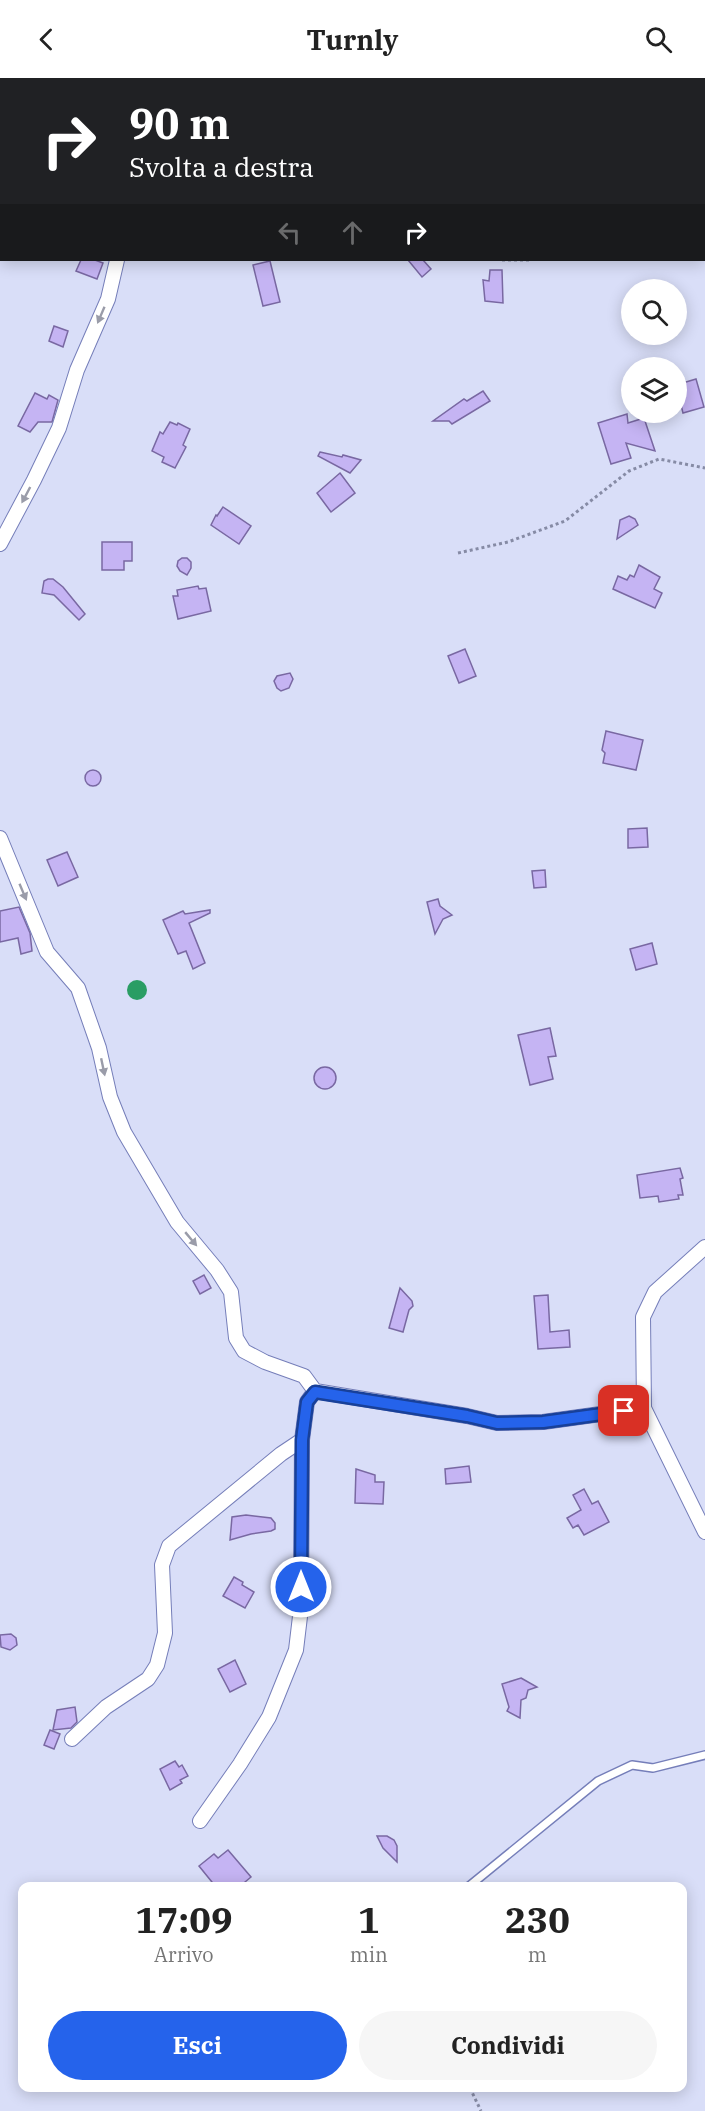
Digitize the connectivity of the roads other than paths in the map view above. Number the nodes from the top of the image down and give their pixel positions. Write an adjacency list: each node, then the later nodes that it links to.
1 (117, 261): 2 (street, one-way to 2)
2 (0, 544)
3 (0, 838): 5 (street, one-way to 5)
4 (705, 1247): 6 (street)
5 (315, 1392): 6 (street); 7 (street)
6 (644, 1408): 8 (street)
7 (302, 1440): 9 (street); 11 (street)
8 (705, 1532)
9 (72, 1739)
10 (705, 1755): 12 (lane)
11 (200, 1821)
12 (474, 1882)

